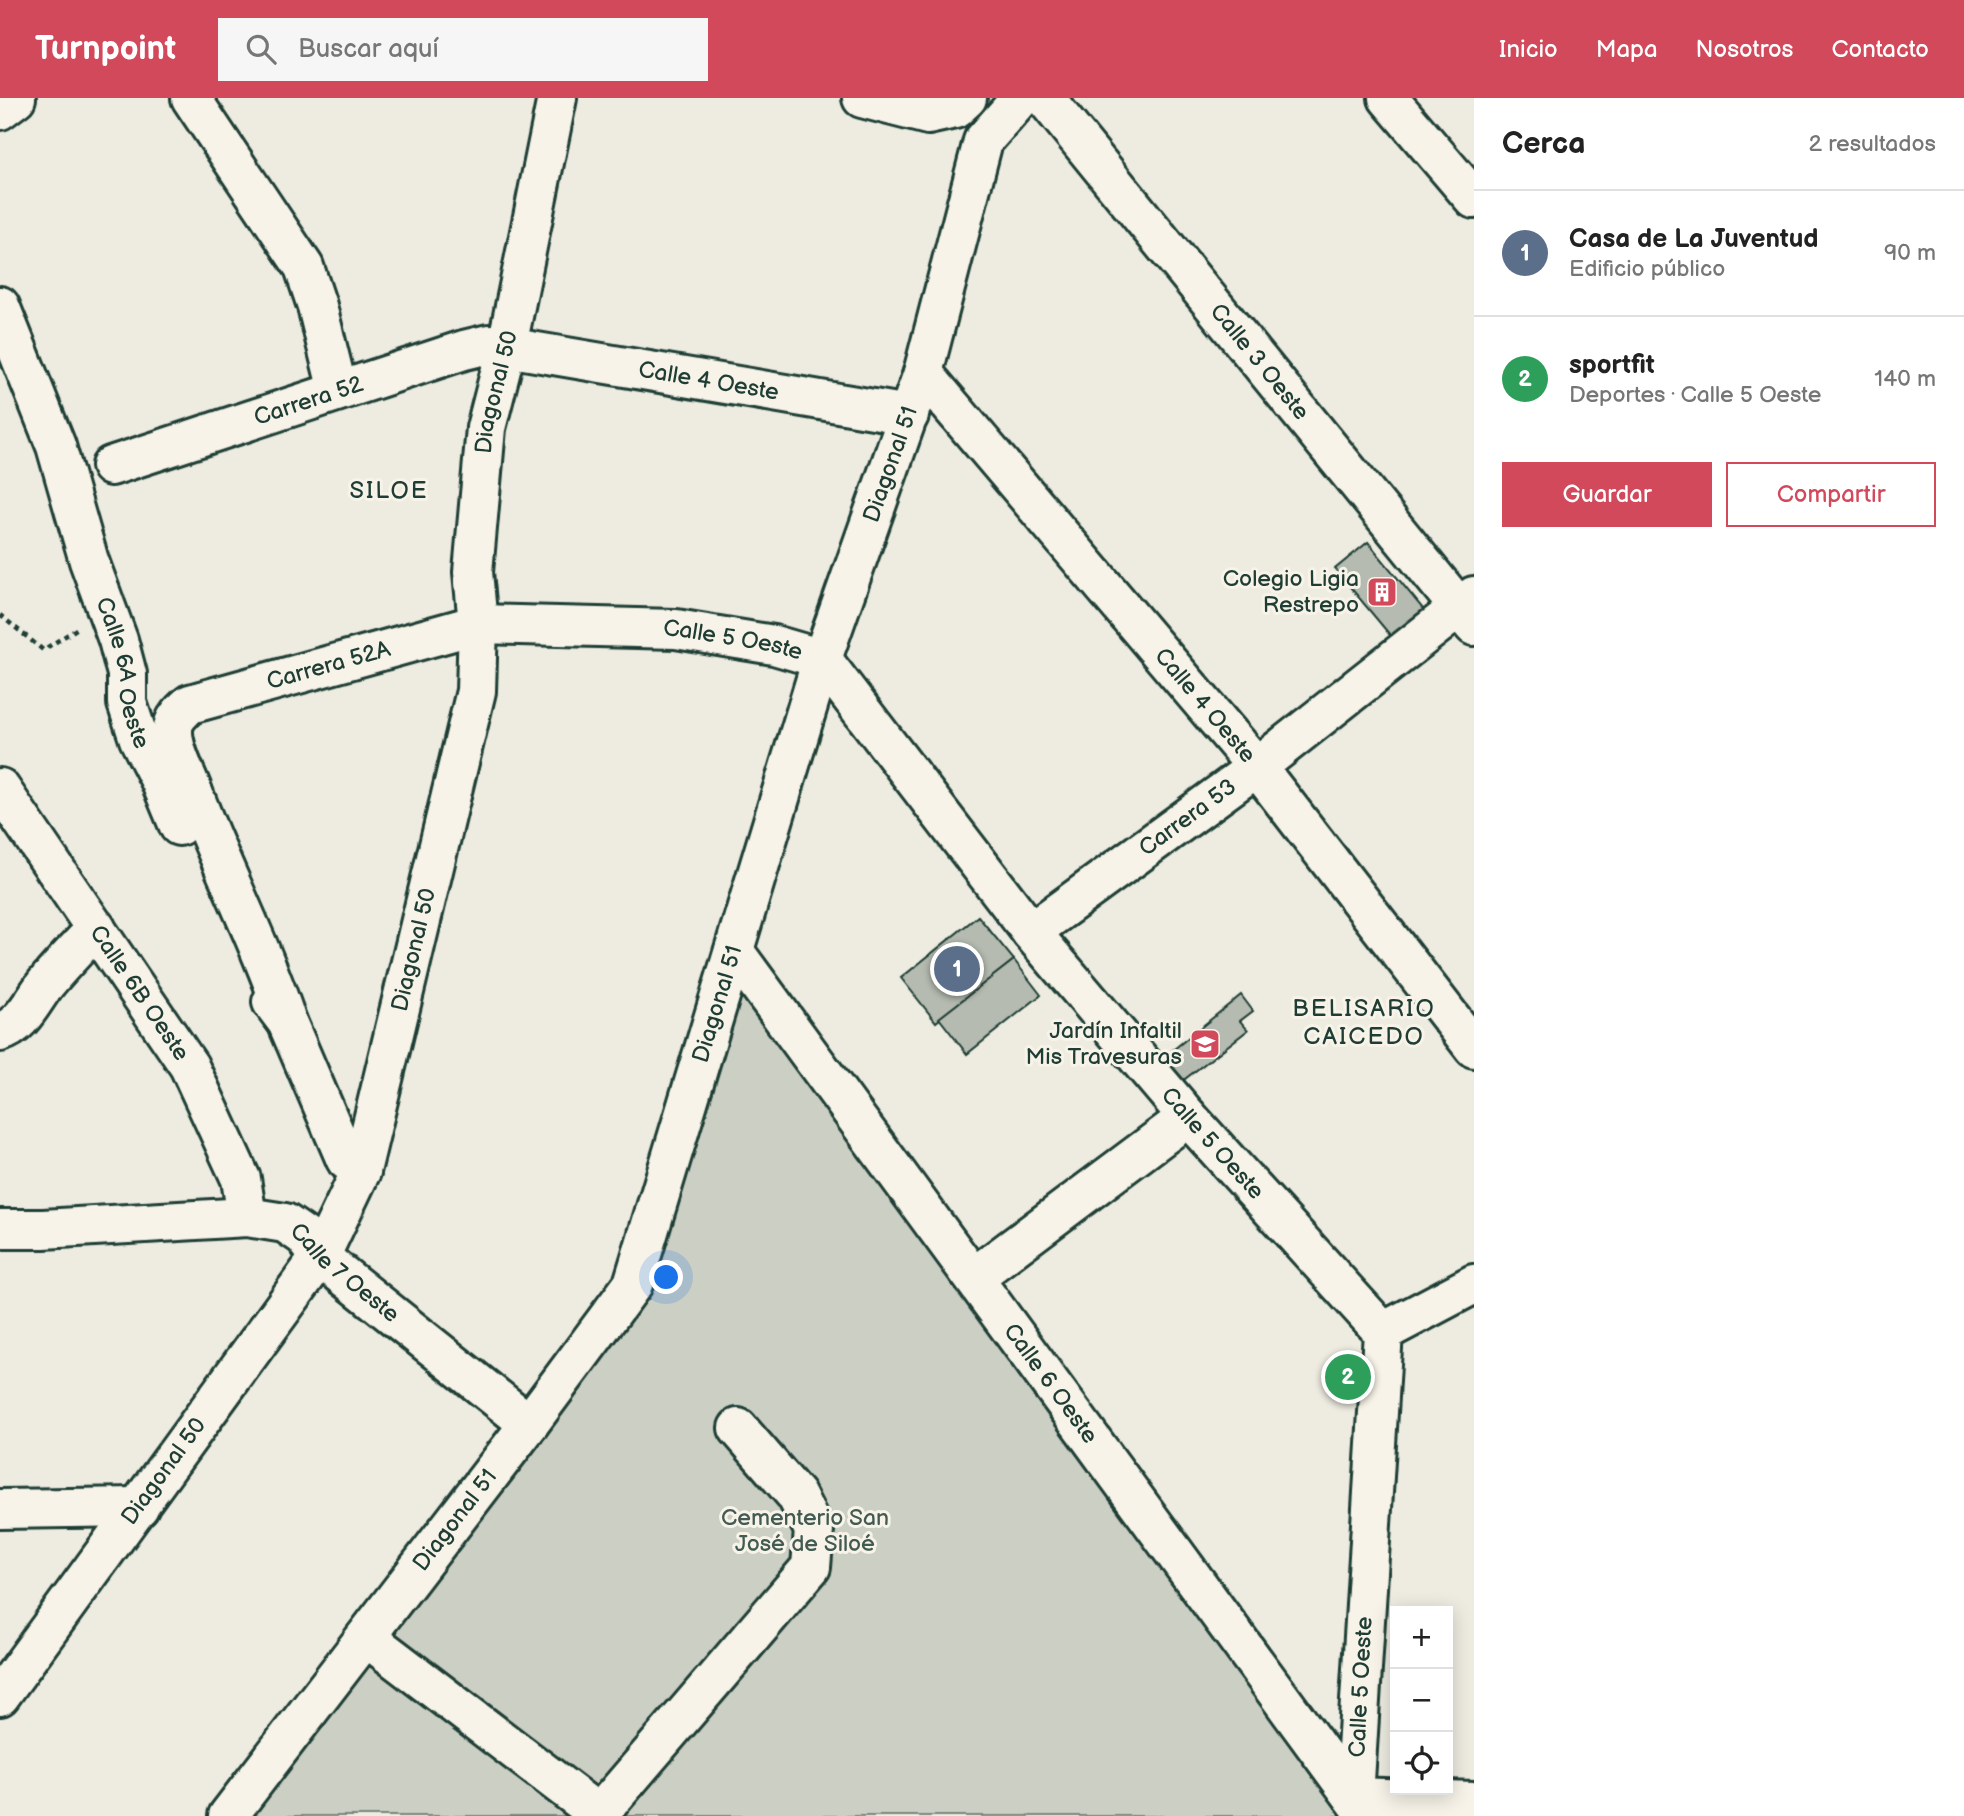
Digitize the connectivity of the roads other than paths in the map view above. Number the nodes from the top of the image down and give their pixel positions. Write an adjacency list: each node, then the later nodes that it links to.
1 (16, 98): 9 (street)
2 (191, 98): 14 (street)
3 (558, 98): 12 (street, Diagonal 50)
4 (862, 98): 5 (street)
5 (967, 98)
6 (1021, 98): 13 (street, Diagonal 51)
7 (1045, 98): 17 (street, Calle 3 Oeste)
8 (1388, 98): 10 (street)
9 (0, 110)
10 (1474, 199)
11 (0, 306): 26 (street, Calle 6A Oeste)
12 (507, 346): 14 (street, Carrera 52); 15 (street, Calle 4 Oeste); 18 (street, Diagonal 50)
13 (923, 373): 15 (street, Diagonal 51); 21 (street, Calle 4 Oeste)
14 (338, 391): 16 (street, Carrera 52)
15 (909, 415): 19 (street, Diagonal 51)
16 (111, 466)
17 (1469, 610): 21 (street, Carrera 53)
18 (478, 624): 19 (street, Calle 5 Oeste); 20 (street, Carrera 52A); 30 (street, Diagonal 50)
19 (822, 659): 24 (street, Calle 5 Oeste); 25 (street, Diagonal 51)
20 (181, 711): 26 (street, Calle 6A Oeste)
21 (1257, 767): 24 (street, Carrera 53); 28 (street, Calle 4 Oeste)
22 (0, 788): 23 (street, Calle 6B Oeste)
23 (96, 929): 27 (street); 31 (street, Calle 6B Oeste)
24 (1031, 932): 29 (street, Calle 5 Oeste)
25 (734, 951): 34 (street, Calle 6 Oeste); 37 (street, Diagonal 51)
26 (286, 1022): 30 (street, Calle 6A Oeste)
27 (0, 1031)
28 (1474, 1048)
29 (1188, 1117): 34 (street); 36 (street, Calle 5 Oeste)
30 (361, 1171): 33 (street, Diagonal 50)
31 (247, 1217): 32 (street, Calle 7 Oeste); 33 (street, Calle 7 Oeste)
32 (0, 1229)
33 (320, 1257): 37 (street, Calle 7 Oeste); 39 (street, Diagonal 50)
34 (974, 1277): 44 (street, Calle 6 Oeste)
35 (1474, 1284): 36 (street)
36 (1383, 1332): 44 (street, Calle 5 Oeste)
37 (529, 1424): 41 (street, Diagonal 51)
38 (738, 1428): 45 (street)
39 (139, 1507): 40 (street); 42 (street, Diagonal 50)
40 (0, 1509)
41 (366, 1637): 45 (street); 46 (street, Diagonal 51)
42 (0, 1696)
43 (1474, 1801): 44 (street)
44 (1360, 1807)
45 (600, 1815)
46 (228, 1816)

